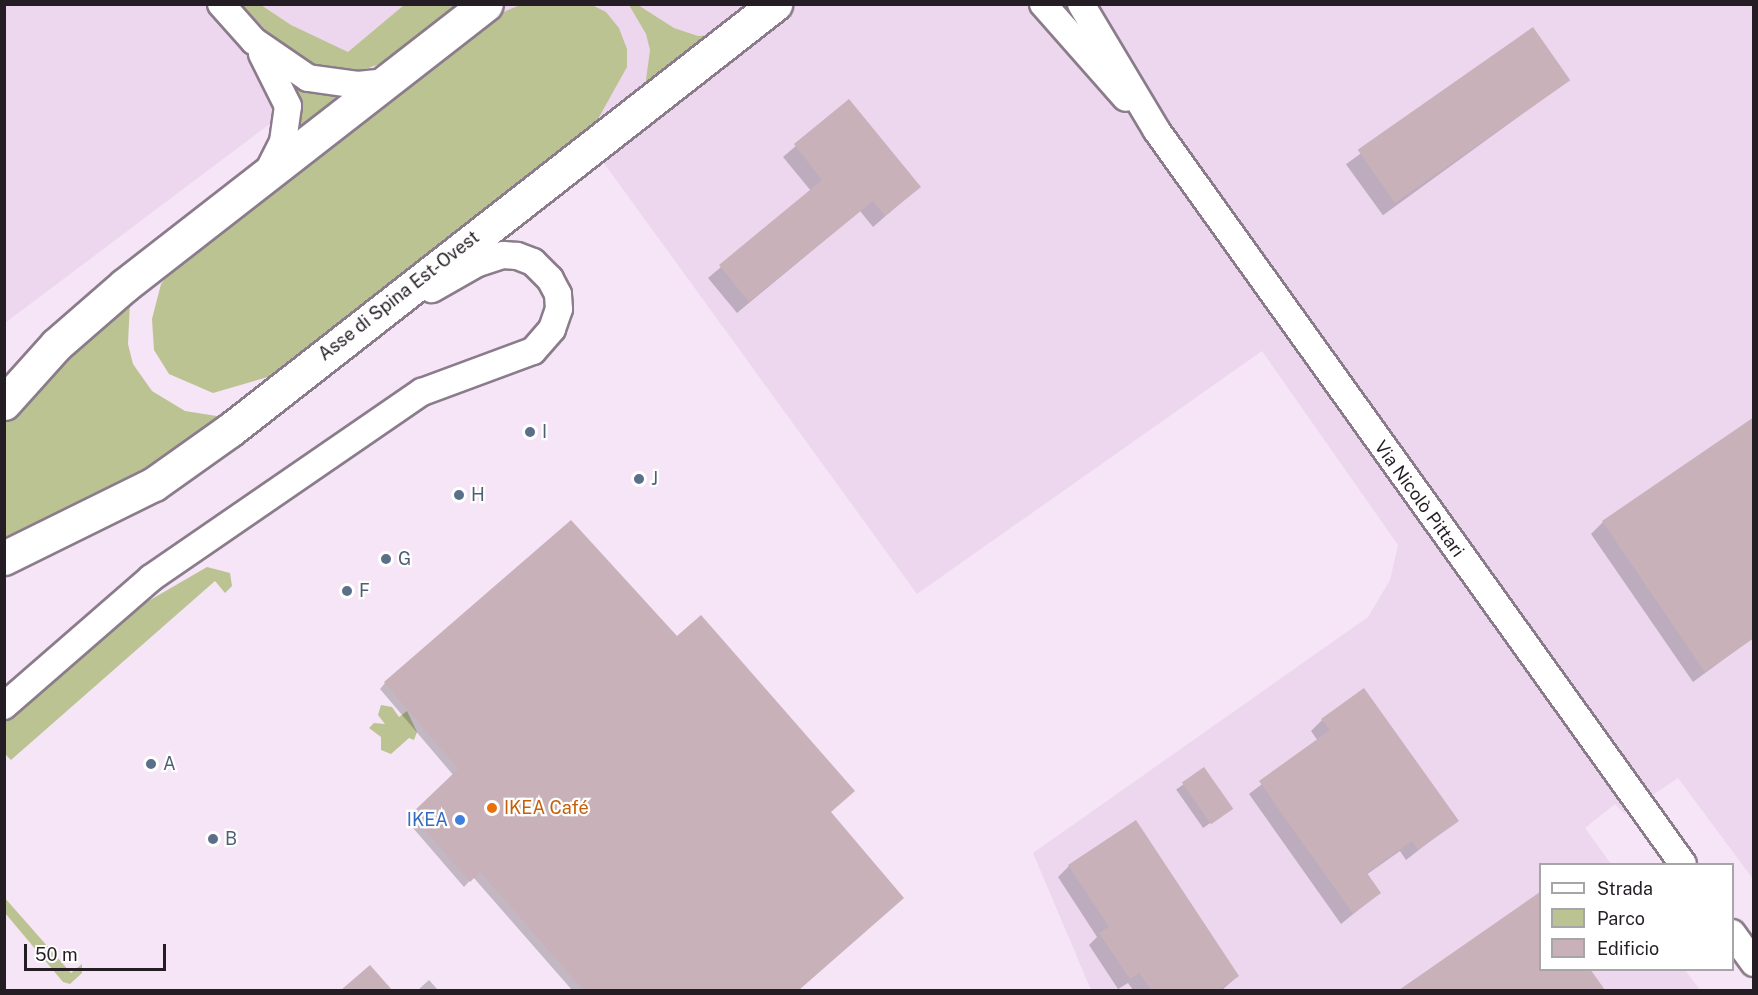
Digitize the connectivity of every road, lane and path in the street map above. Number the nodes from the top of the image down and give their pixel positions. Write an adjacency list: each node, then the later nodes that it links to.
1 (221, 4): 6 (street)
2 (486, 4): 7 (main road)
3 (775, 4): 10 (main road, Asse di Spina Est-Ovest)
4 (1043, 4): 8 (street)
5 (1081, 4): 8 (street)
6 (254, 41): 7 (street); 9 (street)
7 (387, 82): 9 (main road)
8 (1157, 131): 14 (street, Via Nicolò Pittari)
9 (265, 178): 11 (main road)
10 (292, 380): 12 (main road, Asse di Spina Est-Ovest); 13 (street)
11 (4, 403)
12 (4, 558)
13 (4, 706)
14 (1682, 863)
15 (1734, 936): 16 (street)
16 (1754, 963)

